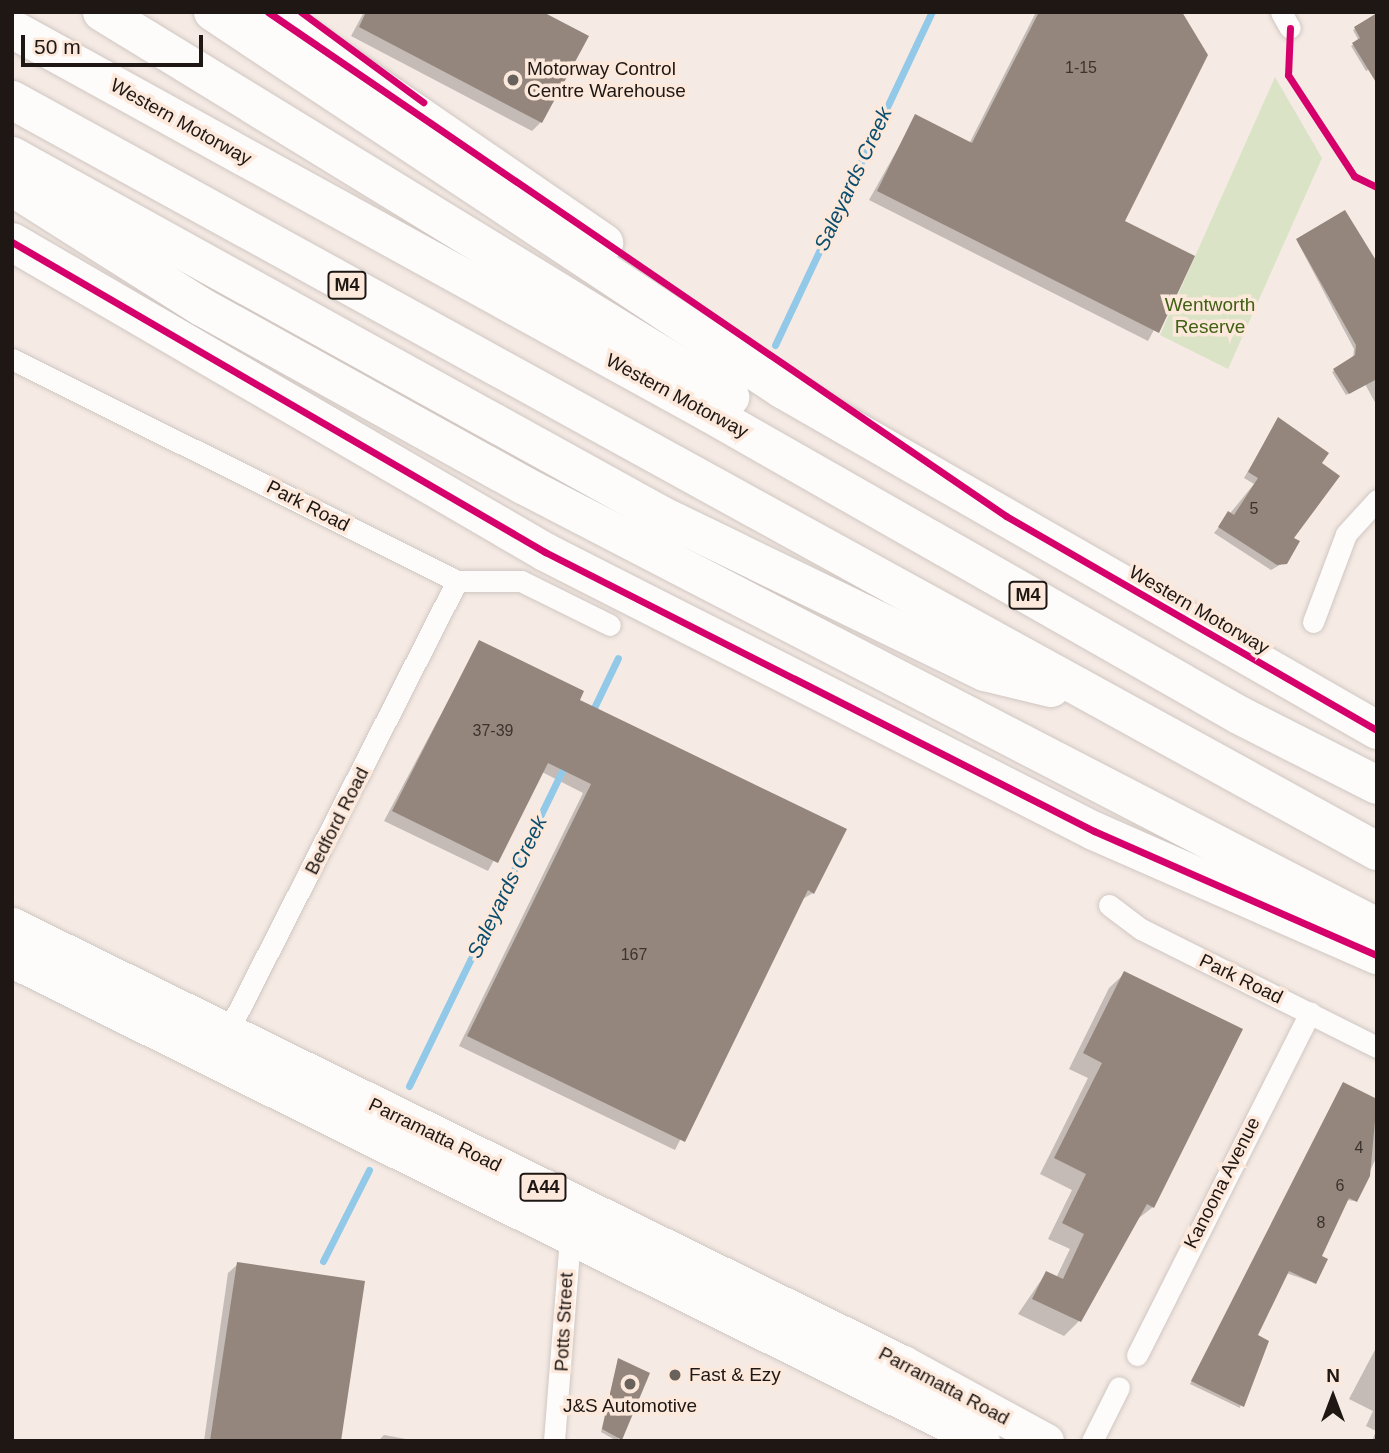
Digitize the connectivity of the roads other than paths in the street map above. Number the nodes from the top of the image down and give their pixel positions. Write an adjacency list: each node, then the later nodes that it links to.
1 (102, 12): 10 (highway)
2 (213, 12): 10 (highway)
3 (268, 12): 10 (highway)
4 (12, 29): 10 (highway, Western Motorway)
5 (12, 100): 16 (highway, M4)
6 (12, 156): 16 (highway)
7 (12, 187): 22 (highway)
8 (12, 242): 14 (highway)
9 (12, 359): 13 (street, Park Road)
10 (727, 376): 11 (highway); 11 (highway)
11 (774, 405): 17 (highway, Western Motorway); 18 (highway, M4)
12 (1377, 500): 15 (street)
13 (457, 581): 14 (street, Park Road); 26 (street, Bedford Road)
14 (617, 608): 23 (highway)
15 (1313, 622)
16 (1101, 700): 19 (highway, M4)
17 (1377, 730)
18 (1377, 785)
19 (1377, 851)
20 (1110, 905): 25 (street, Park Road)
21 (12, 925): 26 (highway, Parramatta Road / A44)
22 (1377, 927)
23 (1377, 955)
24 (12, 960): 26 (highway, Parramatta Road / A44)
25 (1310, 1012): 27 (street, Park Road); 29 (street, Kanoona Avenue)
26 (220, 1047): 28 (highway, Parramatta Road / A44)
27 (1377, 1047)
28 (575, 1219): 31 (street, Potts Street); 32 (highway, Parramatta Road / A44); 33 (highway, Parramatta Road / A44)
29 (1137, 1355)
30 (1119, 1387): 34 (street)
31 (554, 1441)
32 (982, 1441)
33 (1046, 1441)
34 (1091, 1441)

